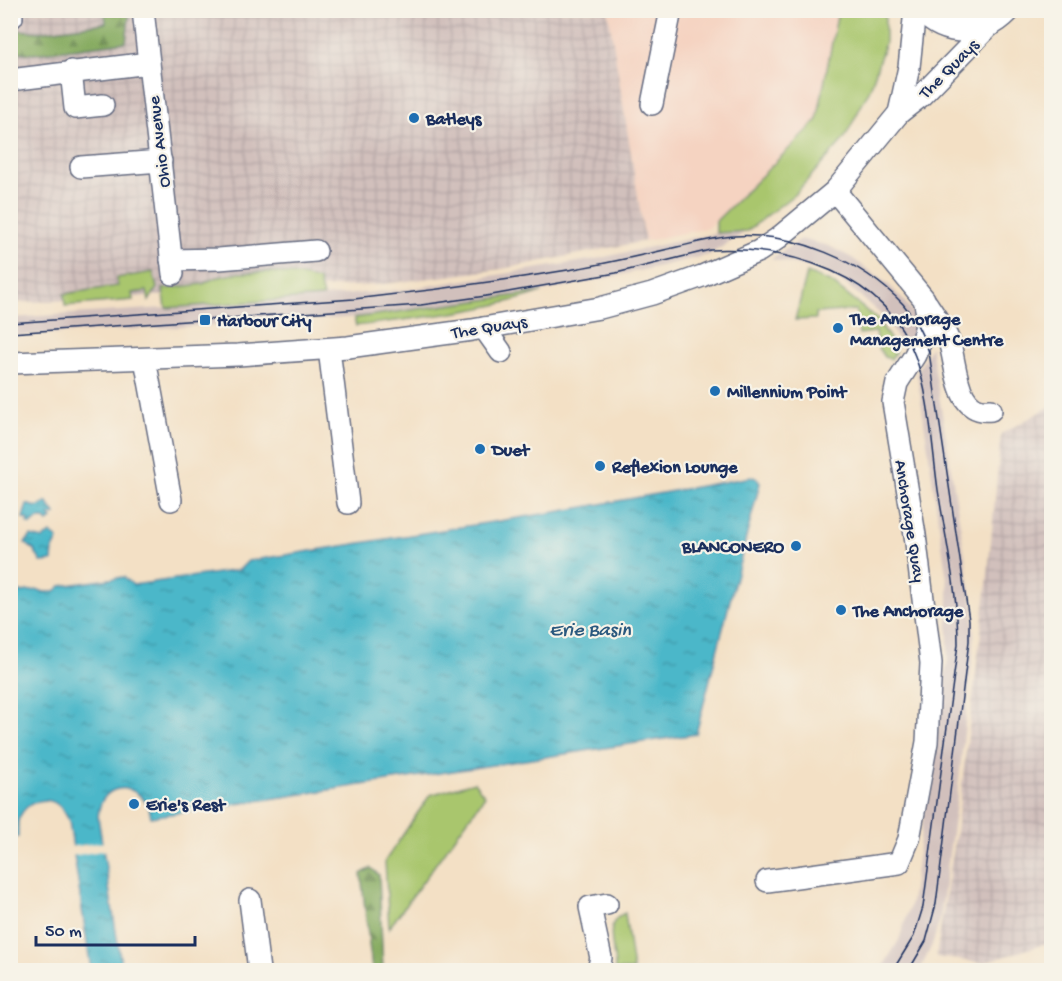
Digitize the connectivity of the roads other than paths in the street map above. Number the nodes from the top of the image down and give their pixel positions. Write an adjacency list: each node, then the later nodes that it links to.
1 (143, 10): 6 (street, Ohio Avenue)
2 (671, 10): 9 (street)
3 (915, 10): 11 (street, The Quays)
4 (924, 10): 5 (main road)
5 (1000, 16): 11 (street, The Quays)
6 (149, 63): 7 (street); 12 (street, Ohio Avenue)
7 (71, 71): 8 (street); 10 (street)
8 (10, 80)
9 (652, 104)
10 (103, 105)
11 (899, 113): 14 (street, The Quays)
12 (161, 161): 13 (street); 15 (street, Ohio Avenue)
13 (81, 167)
14 (835, 191): 16 (street); 17 (street, The Quays)
15 (316, 251)
16 (924, 299): 22 (street); 25 (street, Anchorage Quay)
17 (484, 328): 18 (street, The Quays); 19 (street)
18 (329, 349): 20 (street, The Quays); 24 (street)
19 (501, 352)
20 (145, 359): 21 (street, The Quays); 23 (street)
21 (10, 363)
22 (991, 410)
23 (171, 500)
24 (348, 503)
25 (767, 881)
26 (250, 900): 28 (street)
27 (599, 906): 29 (street)
28 (259, 970)
29 (598, 970)

